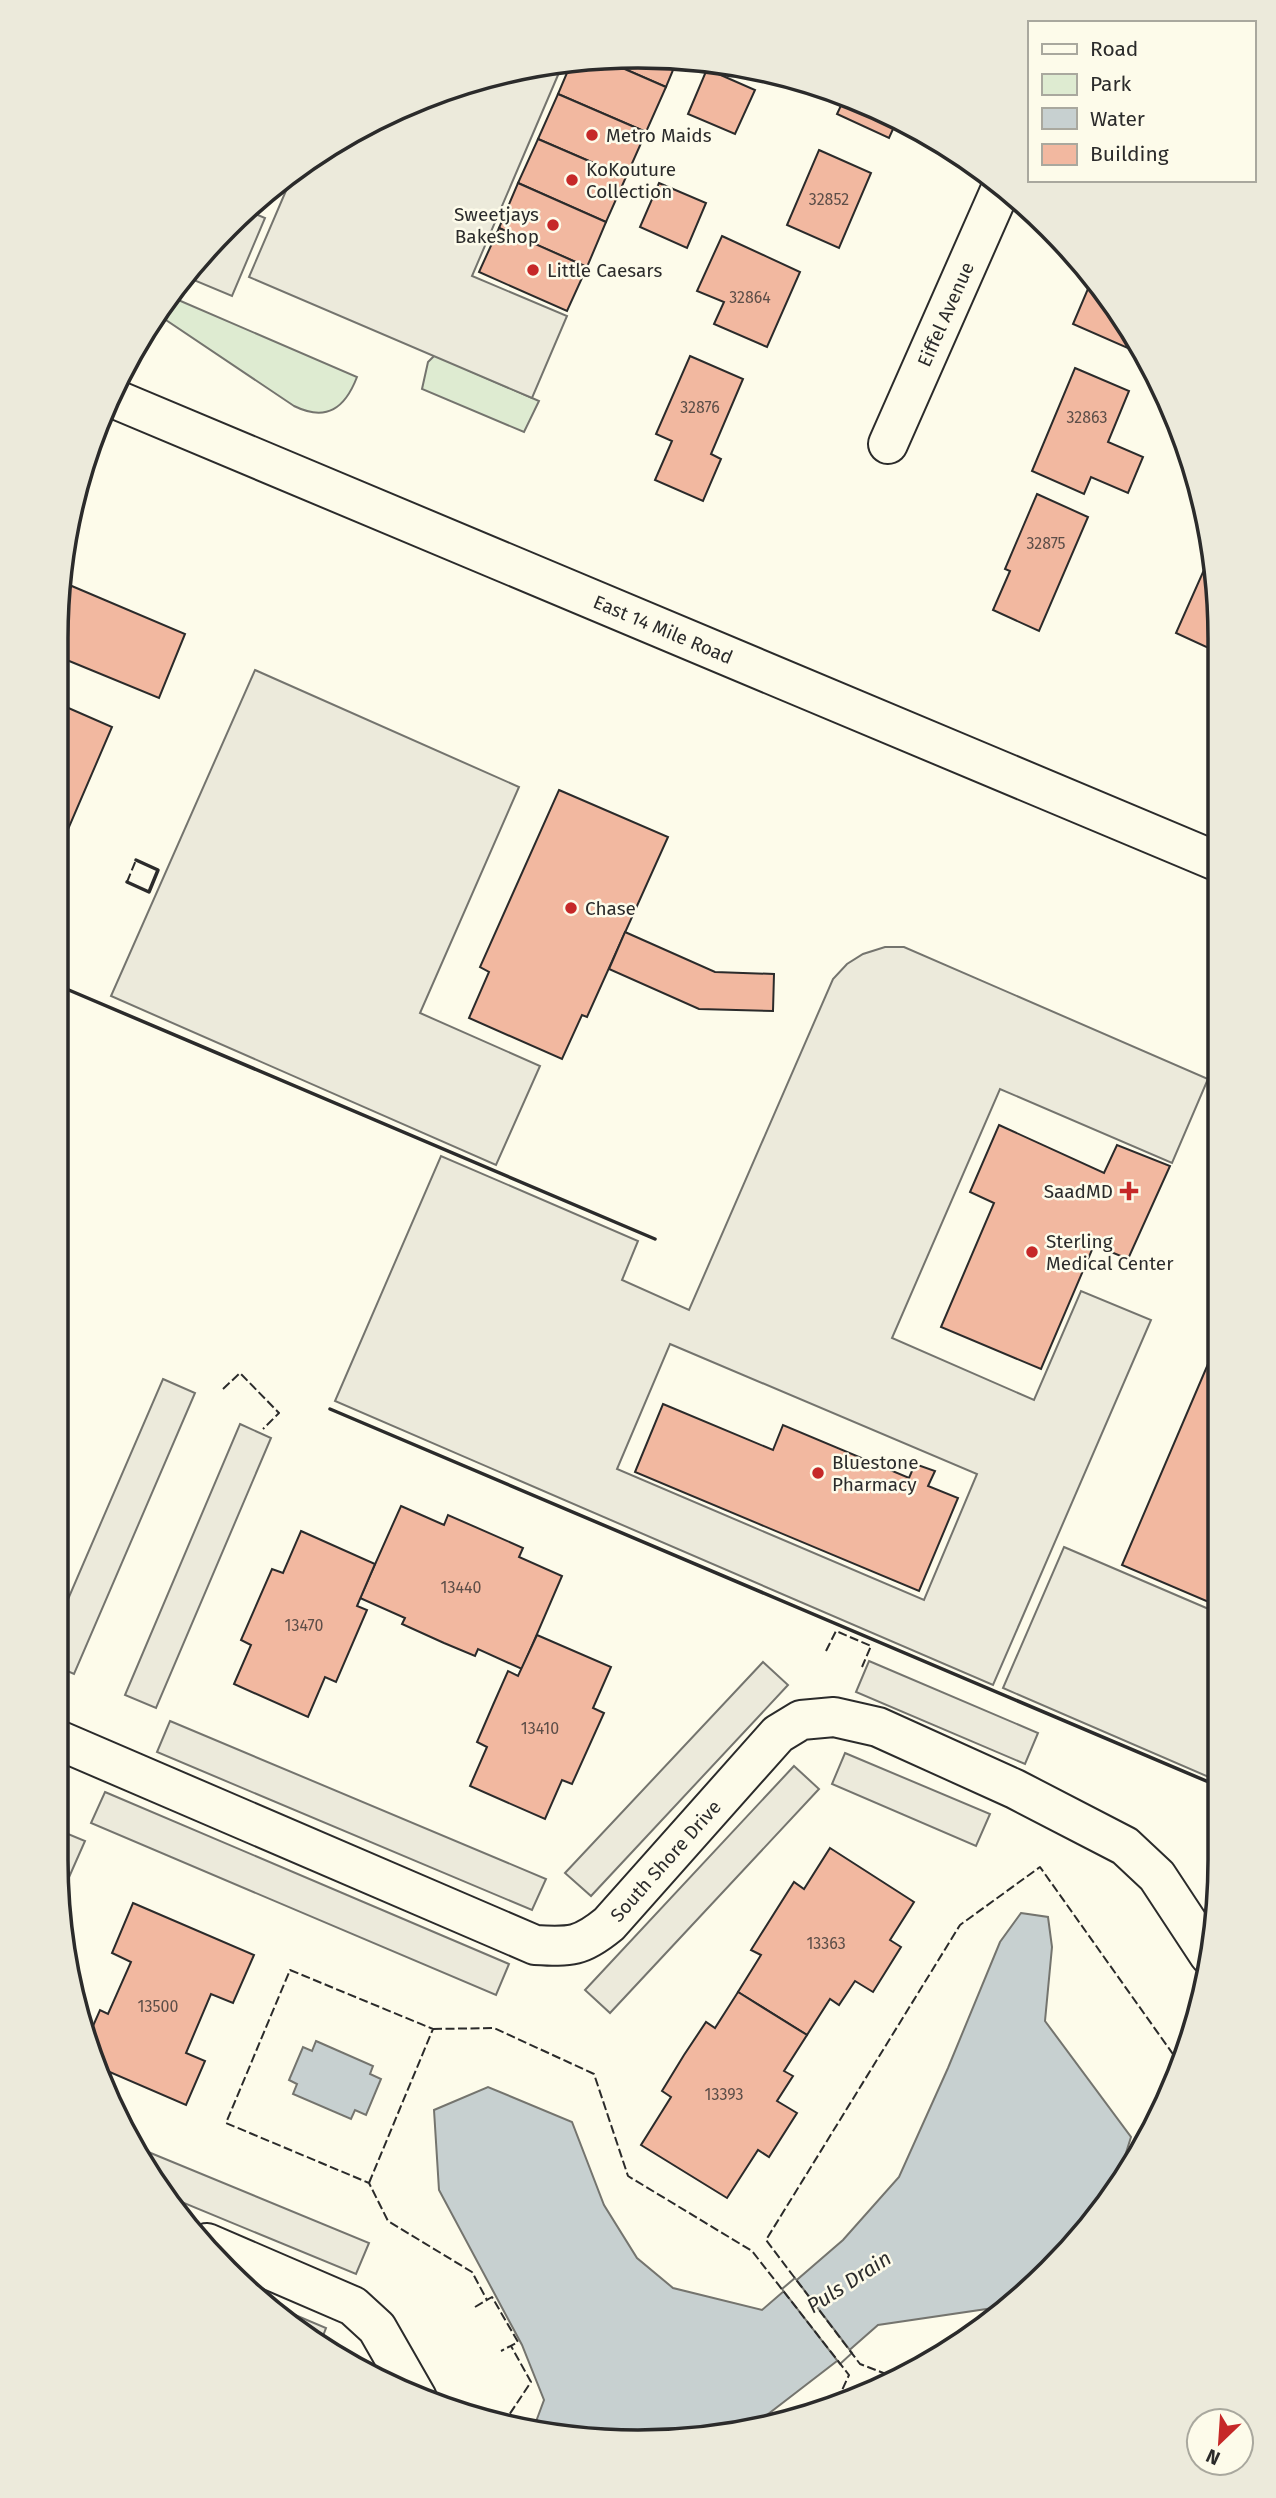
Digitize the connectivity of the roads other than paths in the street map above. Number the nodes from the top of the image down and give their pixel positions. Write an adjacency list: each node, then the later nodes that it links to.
1 (997, 196): 3 (street, Eiffel Avenue)
2 (120, 401): 4 (street, East 14 Mile Road)
3 (888, 444)
4 (1208, 858)
5 (68, 1744): 6 (street, South Shore Drive)
6 (1201, 1944)
7 (223, 2250): 8 (street)
8 (407, 2380)

